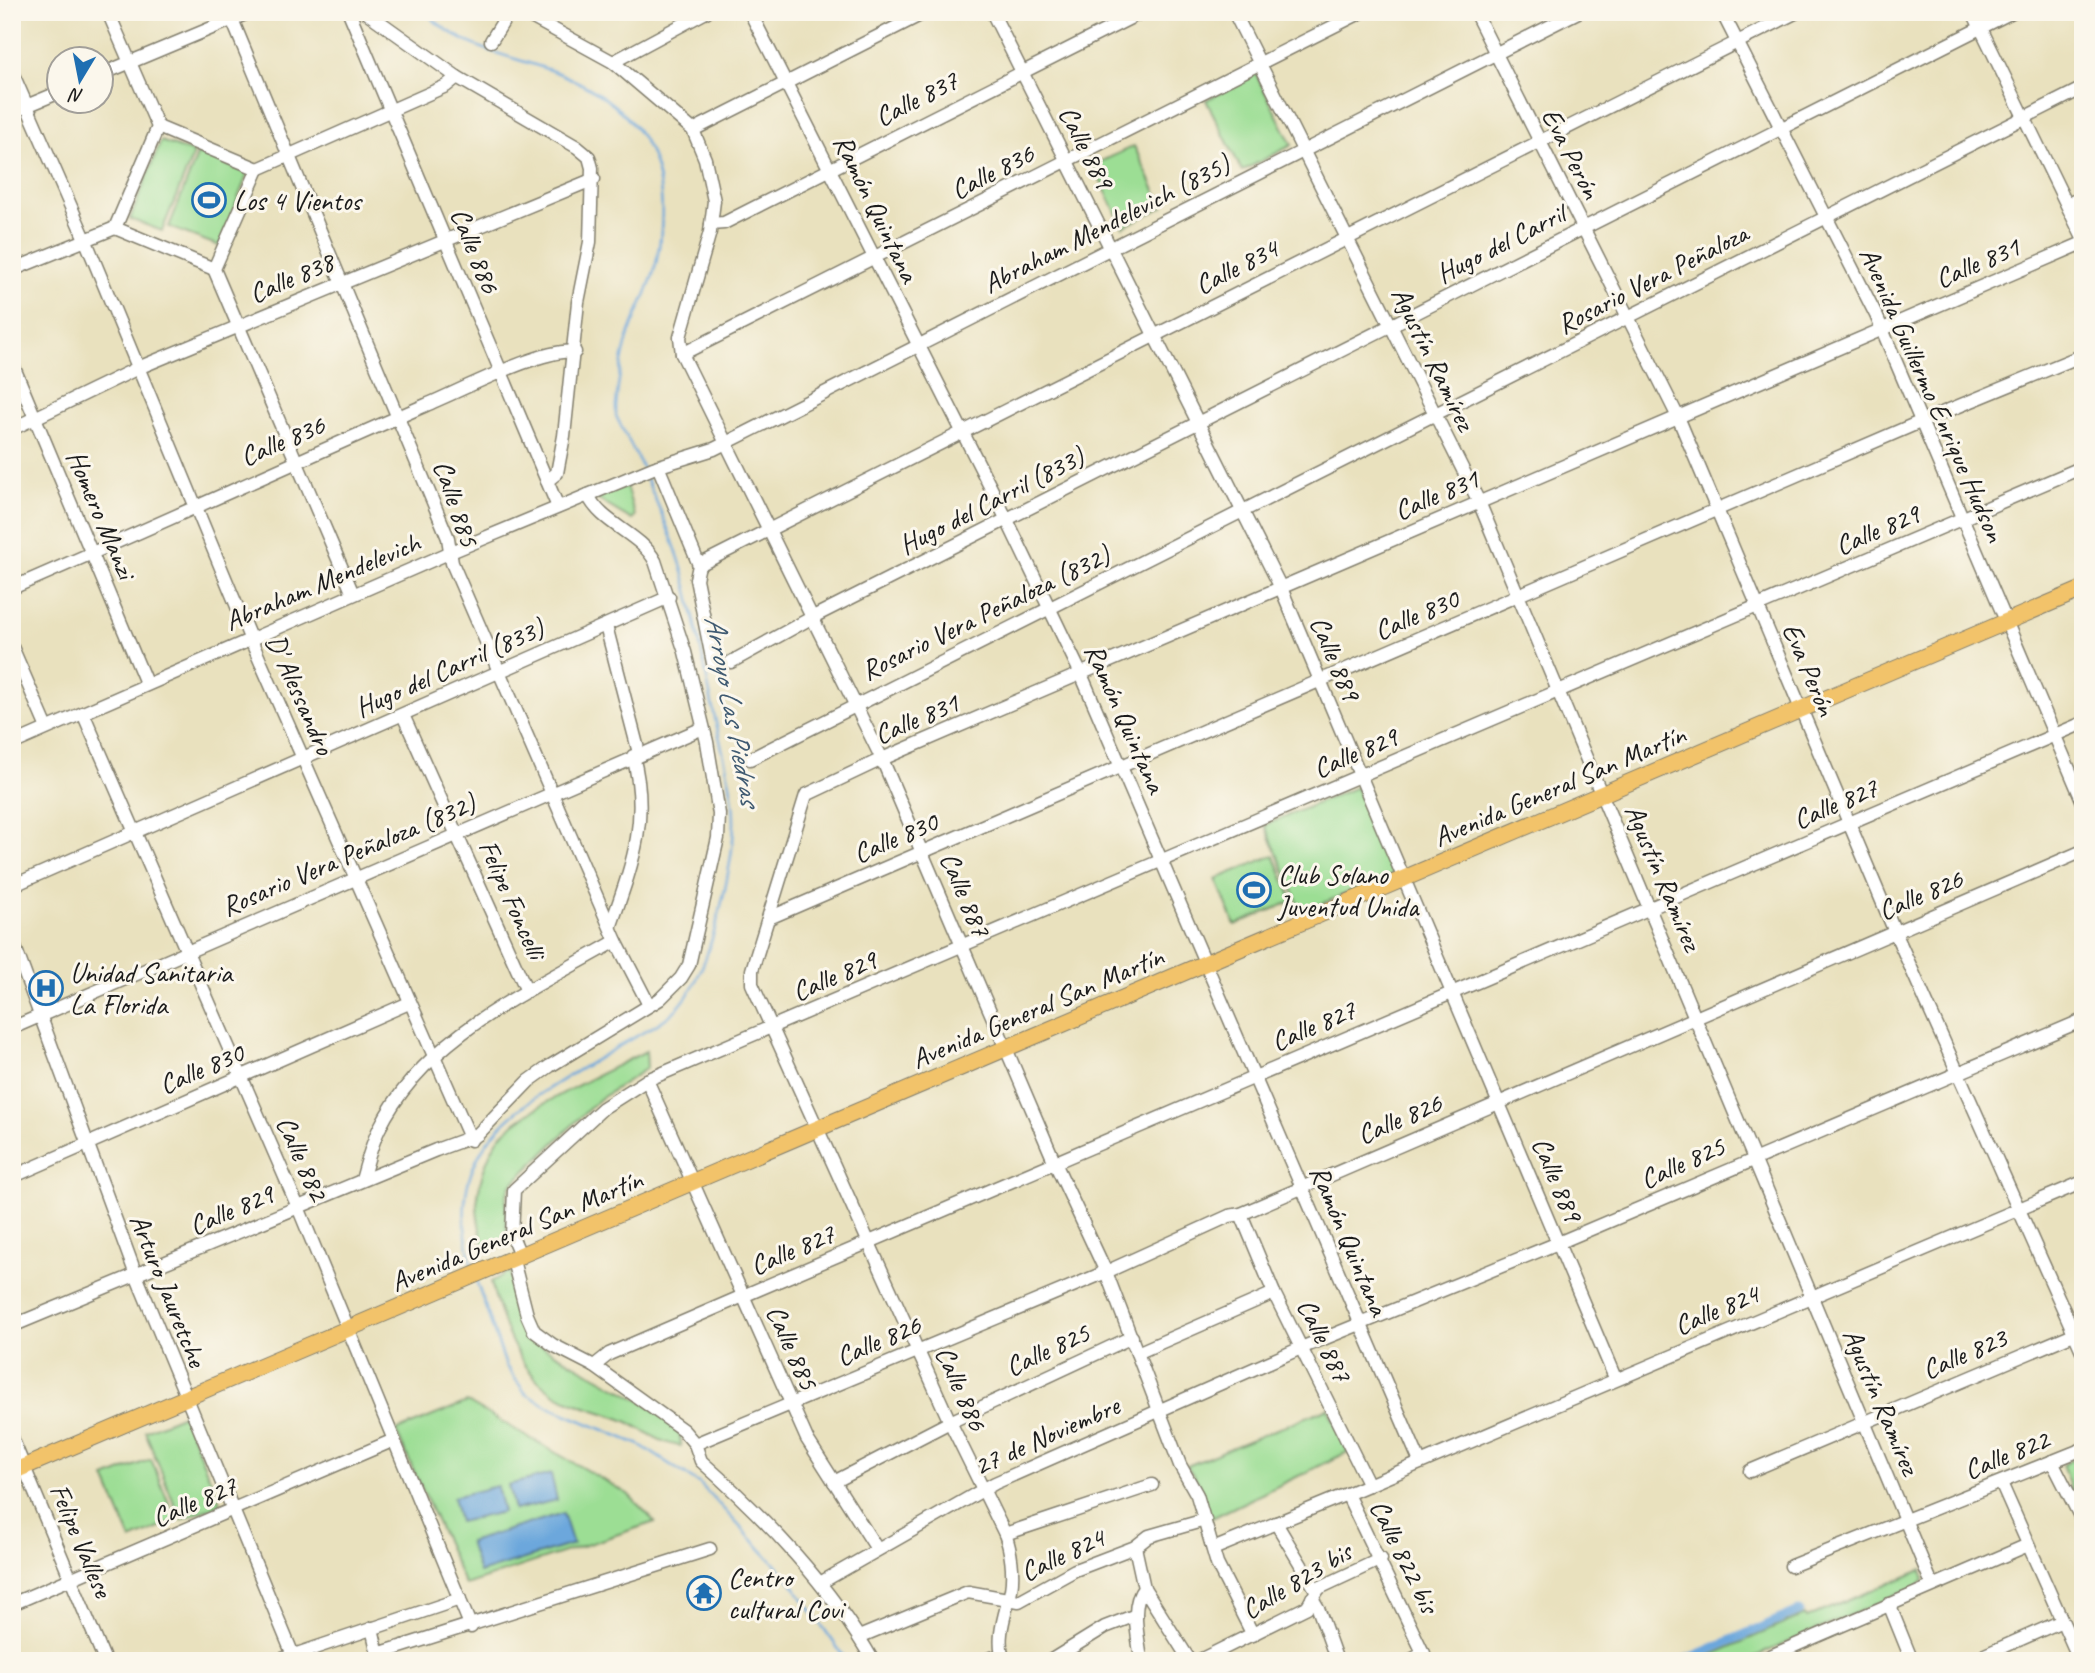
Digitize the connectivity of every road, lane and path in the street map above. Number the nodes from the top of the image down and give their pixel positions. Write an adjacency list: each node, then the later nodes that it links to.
1 (108, 12): 25 (street)
2 (250, 12): 20 (street)
3 (349, 12): 36 (street, Calle 886)
4 (366, 12): 31 (street)
5 (509, 12): 22 (street)
6 (523, 12): 26 (street)
7 (706, 12): 26 (street)
8 (750, 12): 32 (street, Ramón Quintana)
9 (926, 12): 32 (street)
10 (992, 12): 30 (street, Calle 889)
11 (1142, 12): 30 (street, Calle 837)
12 (1234, 12): 27 (street, Agustín Ramírez)
13 (1362, 12): 27 (street, Calle 836)
14 (1475, 12): 24 (street, Eva Perón)
15 (1578, 12): 24 (street, Abraham Mendelevich (835))
16 (1722, 12): 23 (street, Avenida Guillermo Enrique Hudson)
17 (1797, 12): 23 (street, Calle 834)
18 (1973, 12): 21 (street)
19 (2012, 12): 21 (street, Hugo del Carril)
20 (231, 16): 25 (street); 44 (street, Calle 885)
21 (1980, 27): 38 (street); 40 (street, Hugo del Carril)
22 (491, 41)
23 (1737, 42): 40 (street, Avenida Guillermo Enrique Hudson); 42 (street, Calle 834)
24 (1496, 53): 42 (street, Eva Perón); 43 (street, Abraham Mendelevich (835))
25 (129, 62): 28 (street); 39 (street)
26 (613, 62): 41 (street)
27 (1258, 64): 43 (street, Agustín Ramírez); 45 (street, Calle 836)
28 (116, 68)
29 (12, 72): 35 (street, D' Alessandro)
30 (1022, 72): 45 (street, Calle 889); 47 (street, Calle 837)
31 (457, 76): 36 (street); 48 (street)
32 (785, 82): 41 (street); 47 (street, Ramón Quintana)
33 (2083, 88): 38 (street, Rosario Vera Peñaloza)
34 (46, 98): 35 (street)
35 (27, 106): 37 (street); 56 (street, D' Alessandro)
36 (392, 110): 44 (street); 57 (street, Calle 886)
37 (12, 112)
38 (2025, 117): 50 (street); 51 (street, Rosario Vera Peñaloza)
39 (158, 127): 46 (street); 53 (street)
40 (1782, 128): 51 (street, Avenida Guillermo Enrique Hudson); 54 (street, Hugo del Carril)
41 (693, 130): 52 (street)
42 (1539, 143): 54 (street, Eva Perón); 55 (street, Calle 834)
43 (1304, 150): 55 (street, Agustín Ramírez); 59 (street, Abraham Mendelevich (835))
44 (290, 152): 46 (street); 63 (street, Calle 885)
45 (1067, 160): 59 (street, Calle 889); 60 (street, Calle 836)
46 (258, 169): 61 (street)
47 (830, 169): 52 (street, Calle 837); 60 (street, Ramón Quintana)
48 (594, 179): 57 (street, Calle 838); 70 (street)
49 (2083, 197): 50 (street)
50 (2068, 204): 58 (street)
51 (1826, 217): 64 (street, Rosario Vera Peñaloza); 67 (street, Avenida Guillermo Enrique Hudson)
52 (711, 224): 71 (street)
53 (115, 228): 56 (street); 61 (street)
54 (1583, 229): 64 (street, Eva Perón); 66 (street, Hugo del Carril)
55 (1347, 238): 66 (street, Agustín Ramírez); 68 (street, Calle 834)
56 (85, 239): 62 (street); 74 (street, D' Alessandro)
57 (445, 239): 63 (street, Calle 838); 75 (street, Calle 886)
58 (2083, 240): 67 (street, Calle 831)
59 (1111, 248): 68 (street, Calle 889); 69 (street, Abraham Mendelevich (835))
60 (874, 258): 69 (street, Ramón Quintana); 71 (street, Calle 836)
61 (214, 269): 65 (street)
62 (12, 270)
63 (342, 283): 65 (street, Calle 838); 77 (street, Calle 885)
64 (1628, 318): 76 (street, Rosario Vera Peñaloza); 78 (street, Eva Perón)
65 (240, 325): 74 (street, Calle 838); 85 (street)
66 (1391, 325): 76 (street, Agustín Ramírez); 80 (street, Hugo del Carril)
67 (1882, 329): 78 (street, Calle 831); 81 (street, Avenida Guillermo Enrique Hudson)
68 (1154, 335): 80 (street, Calle 889); 83 (street, Calle 834)
69 (918, 346): 83 (street, Ramón Quintana); 84 (street, Abraham Mendelevich (835))
70 (575, 352): 75 (street, Calle 836); 88 (street)
71 (681, 354): 84 (street, Calle 887)
72 (2083, 355): 81 (street, Calle 830)
73 (12, 363): 79 (street, Homero Manzi)
74 (138, 368): 79 (street, Calle 838); 91 (street, D' Alessandro)
75 (500, 373): 77 (street, Calle 836); 88 (street, Calle 886)
76 (1434, 414): 90 (street, Agustín Ramírez); 93 (street, Rosario Vera Peñaloza)
77 (399, 417): 85 (street, Calle 836); 98 (street, Calle 885)
78 (1678, 417): 90 (street, Calle 831); 94 (street, Eva Perón)
79 (36, 419): 82 (street, Calle 838); 99 (street, Homero Manzi)
80 (1198, 422): 93 (street, Calle 889); 96 (street, Hugo del Carril (833))
81 (1920, 422): 94 (street, Calle 830); 95 (street, Avenida Guillermo Enrique Hudson)
82 (12, 429)
83 (962, 432): 96 (street, Ramón Quintana); 97 (street, Calle 834)
84 (726, 443): 86 (street, Abraham Mendelevich (835)); 97 (street, Calle 887)
85 (297, 460): 91 (street, Calle 836); 104 (street)
86 (655, 467): 89 (street, Abraham Mendelevich); 100 (street)
87 (2083, 467): 95 (street, Calle 829)
88 (547, 481): 92 (street, Calle 886)
89 (588, 495): 92 (street, Abraham Mendelevich); 105 (street)
90 (1479, 502): 102 (street, Calle 831); 106 (street, Agustín Ramírez)
91 (195, 505): 99 (street, Calle 836); 112 (street, D' Alessandro)
92 (558, 507): 98 (street, Abraham Mendelevich)
93 (1242, 511): 102 (street, Calle 889); 108 (street, Rosario Vera Peñaloza (832))
94 (1717, 511): 106 (street, Calle 830); 107 (street, Eva Perón)
95 (1961, 519): 107 (street, Calle 829); 110 (street, Avenida Guillermo Enrique Hudson)
96 (1007, 520): 108 (street, Ramón Quintana); 109 (street, Hugo del Carril (833))
97 (770, 529): 100 (street, Calle 834); 109 (street, Calle 887)
98 (451, 552): 104 (street, Abraham Mendelevich); 116 (street, Calle 885)
99 (93, 554): 101 (street, Calle 836); 119 (street, Homero Manzi)
100 (699, 565): 115 (street)
101 (12, 588)
102 (1280, 588): 117 (street, Calle 831); 118 (street, Calle 889)
103 (2083, 589): 110 (main road, Avenida General San Martín)
104 (353, 594): 112 (street, Abraham Mendelevich)
105 (669, 597): 111 (street, Hugo del Carril (833)); 126 (street)
106 (1517, 597): 118 (street, Calle 830); 120 (street, Agustín Ramírez)
107 (1757, 607): 120 (street, Calle 829); 122 (street, Eva Perón)
108 (1050, 608): 117 (street, Ramón Quintana); 121 (street, Rosario Vera Peñaloza (832))
109 (813, 617): 114 (street, Hugo del Carril (833)); 121 (street, Calle 887)
110 (2007, 621): 122 (main road, Avenida General San Martín); 128 (street, Avenida Guillermo Enrique Hudson)
111 (606, 626): 116 (street, Hugo del Carril (833)); 130 (street)
112 (250, 638): 119 (street, Abraham Mendelevich); 131 (street, D' Alessandro)
113 (12, 646): 127 (street)
114 (731, 662)
115 (713, 663)
116 (500, 672): 124 (street, Hugo del Carril (833)); 136 (street, Calle 885)
117 (1081, 674): 133 (street, Calle 831); 134 (street, Ramón Quintana)
118 (1319, 682): 134 (street, Calle 830); 135 (street, Calle 889)
119 (146, 683): 123 (street, Abraham Mendelevich)
120 (1559, 691): 135 (street, Calle 829); 138 (street, Agustín Ramírez)
121 (856, 704): 132 (street, Rosario Vera Peñaloza (832)); 133 (street, Calle 887)
122 (1801, 709): 138 (main road, Avenida General San Martín); 140 (street, Eva Perón)
123 (83, 713): 127 (street, Abraham Mendelevich); 141 (street, Calle 882)
124 (403, 715): 131 (street, Hugo del Carril (833)); 142 (street, Felipe Foncelli)
125 (2083, 723): 128 (street, Calle 827)
126 (703, 727): 130 (street, Rosario Vera Peñaloza (832)); 161 (street)
127 (47, 728): 129 (street, Abraham Mendelevich)
128 (2054, 735): 139 (street, Avenida Guillermo Enrique Hudson); 140 (street, Calle 827)
129 (12, 744)
130 (636, 754): 136 (street, Rosario Vera Peñaloza (832)); 151 (street)
131 (302, 758): 141 (street, Hugo del Carril (833)); 146 (street, D' Alessandro)
132 (750, 759)
133 (882, 759): 137 (street, Calle 831); 144 (street, Calle 887)
134 (1121, 766): 144 (street, Calle 830); 145 (street, Ramón Quintana)
135 (1360, 776): 145 (street, Calle 829); 147 (street, Calle 889)
136 (552, 792): 142 (street, Rosario Vera Peñaloza (832)); 151 (street, Calle 885)
137 (810, 792): 150 (street, Calle 886)
138 (1602, 795): 147 (main road, Avenida General San Martín); 149 (street, Agustín Ramírez)
139 (2083, 802)
140 (1849, 824): 149 (street, Calle 827); 152 (street, Eva Perón)
141 (134, 832): 148 (street); 156 (street, Calle 882)
142 (458, 834): 146 (street, Rosario Vera Peñaloza (832)); 158 (street, Felipe Foncelli)
143 (2083, 851): 152 (street, Calle 826)
144 (921, 852): 150 (street, Calle 830); 155 (street, Calle 887)
145 (1162, 863): 155 (street, Calle 829); 157 (street, Ramón Quintana)
146 (355, 878): 156 (street, Rosario Vera Peñaloza (832)); 160 (street, D' Alessandro)
147 (1403, 880): 157 (main road, Avenida General San Martín); 159 (street, Calle 889)
148 (12, 886)
149 (1650, 908): 159 (street, Calle 827); 163 (street, Agustín Ramírez)
150 (769, 918): 166 (street, Calle 886)
151 (611, 925): 154 (street, Calle 885)
152 (1895, 932): 163 (street, Calle 826); 169 (street, Eva Perón)
153 (12, 939): 162 (street, Arturo Jauretche)
154 (616, 941): 158 (street); 161 (street, Calle 885)
155 (962, 947): 166 (street, Calle 829); 167 (street, Calle 887)
156 (186, 951): 162 (street, Rosario Vera Peñaloza (832)); 171 (street, Calle 882)
157 (1205, 964): 167 (main road, Avenida General San Martín); 170 (street, Ramón Quintana)
158 (526, 989): 168 (street)
159 (1452, 994): 170 (street, Calle 827); 173 (street, Calle 889)
160 (409, 1003): 168 (street, D' Alessandro); 171 (street, Calle 830)
161 (649, 1005): 175 (street)
162 (40, 1015): 165 (street, Rosario Vera Peñaloza (832)); 176 (street, Arturo Jauretche)
163 (1696, 1017): 173 (street, Calle 826); 177 (street, Agustín Ramírez)
164 (2083, 1020): 169 (street, Calle 825)
165 (12, 1028)
166 (772, 1028): 172 (street, Calle 829); 174 (street, Calle 886)
167 (1006, 1049): 174 (main road, Avenida General San Martín); 178 (street, Calle 887)
168 (433, 1057): 175 (street, D' Alessandro); 180 (street)
169 (1957, 1071): 177 (street, Calle 825); 185 (street, Eva Perón)
170 (1254, 1077): 178 (street, Calle 827); 183 (street, Ramón Quintana)
171 (241, 1078): 176 (street, Calle 830); 184 (street, Calle 882)
172 (647, 1080): 182 (street, Calle 885); 189 (street, Calle 829)
173 (1498, 1102): 183 (street, Calle 826); 188 (street, Calle 889)
174 (818, 1129): 182 (main road, Avenida General San Martín); 187 (street, Calle 886)
175 (471, 1140): 180 (street, Calle 829)
176 (86, 1144): 179 (street, Calle 830); 191 (street, Arturo Jauretche)
177 (1752, 1158): 188 (street, Calle 825); 194 (street, Agustín Ramírez)
178 (1055, 1163): 187 (street, Calle 827); 190 (street, Calle 887)
179 (12, 1177)
180 (362, 1180): 184 (street, Calle 829)
181 (2083, 1182): 185 (street, Calle 824)
182 (692, 1184): 189 (main road, Avenida General San Martín); 193 (street, Calle 885)
183 (1300, 1187): 186 (street, Calle 826); 195 (street, Ramón Quintana)
184 (298, 1207): 191 (street, Calle 829); 197 (street, Calle 882)
185 (2021, 1208): 194 (street, Calle 824); 198 (street, Eva Perón)
186 (1241, 1214): 190 (street, Calle 826); 192 (street, Calle 887)
187 (869, 1242): 193 (street, Calle 827); 201 (street, Calle 886)
188 (1558, 1243): 195 (street, Calle 825); 205 (street, Calle 889)
189 (512, 1261): 197 (main road, Avenida General San Martín); 204 (street, Calle 829)
190 (1106, 1272): 199 (street, Calle 887); 201 (street, Calle 826)
191 (136, 1275): 196 (street, Calle 829); 206 (street, Arturo Jauretche)
192 (1274, 1293): 200 (street, Calle 887); 202 (street)
193 (743, 1296): 204 (street, Calle 827); 207 (street, Calle 885)
194 (1811, 1296): 205 (street, Calle 824); 210 (street, Agustín Ramírez)
195 (1359, 1325): 200 (street, Calle 825); 216 (street, Ramón Quintana)
196 (12, 1326)
197 (347, 1329): 206 (main road, Avenida General San Martín); 212 (street, Calle 882)
198 (2078, 1332): 203 (street, Eva Perón); 210 (street, Calle 823)
199 (1132, 1337): 202 (street, Calle 887); 209 (street, Calle 825)
200 (1301, 1348): 208 (street, 27 de Noviembre); 222 (street, Calle 887)
201 (918, 1349): 207 (street, Calle 826); 209 (street, Calle 886)
202 (1137, 1353): 208 (street, Calle 887)
203 (2083, 1353)
204 (594, 1366): 213 (street, Calle 829)
205 (1615, 1378): 216 (street, Calle 824)
206 (186, 1399): 217 (main road, Avenida General San Martín); 225 (street, Arturo Jauretche)
207 (791, 1403): 213 (street, Calle 826); 219 (street, Calle 885)
208 (1161, 1411): 223 (street, 27 de Noviembre); 226 (street, Calle 887)
209 (950, 1422): 219 (street, Calle 825); 223 (street, Calle 886)
210 (1864, 1422): 218 (street, Calle 823); 227 (street, Agustín Ramírez)
211 (12, 1438): 217 (street, Felipe Vallese)
212 (394, 1440): 225 (street, Calle 827); 243 (street, Calle 882)
213 (695, 1444): 239 (street, Calle 829)
214 (2083, 1449): 215 (street, Calle 822)
215 (2052, 1461): 220 (street, Calle 822); 229 (street)
216 (1420, 1462): 222 (street, Calle 824)
217 (18, 1469): 238 (street, Felipe Vallese)
218 (1750, 1471)
219 (834, 1482): 234 (street, Calle 885)
220 (2001, 1482): 227 (street, Calle 822); 231 (street)
221 (1152, 1485): 230 (street)
222 (1369, 1485): 224 (street, Calle 822 bis)
223 (983, 1489): 230 (street, Calle 886); 234 (street, 27 de Noviembre)
224 (1347, 1494): 228 (street); 236 (street, Calle 822 bis)
225 (233, 1511): 238 (street, Calle 827); 253 (street, Arturo Jauretche)
226 (1205, 1520): 232 (street, Calle 824); 235 (street, Calle 887)
227 (1906, 1521): 237 (street, Calle 822); 240 (street, Agustín Ramírez)
228 (1276, 1522): 235 (street); 242 (street)
229 (2083, 1522)
230 (1005, 1534): 244 (street, Calle 886)
231 (2028, 1545): 240 (street); 248 (street)
232 (1135, 1547): 241 (street); 244 (street, Calle 824)
233 (710, 1549): 249 (street)
234 (877, 1549): 239 (street, 27 de Noviembre)
235 (1213, 1549): 251 (street, Calle 887)
236 (1381, 1559): 242 (street, Calle 823 bis); 254 (street, Calle 822 bis)
237 (1791, 1566)
238 (71, 1579): 245 (street, Calle 827); 256 (street, Felipe Vallese)
239 (820, 1583): 252 (street, Calle 829)
240 (1933, 1584): 246 (street)
241 (1144, 1588): 247 (street); 262 (street)
242 (1314, 1594): 251 (street, Calle 823 bis); 264 (street)
243 (460, 1599): 249 (street, Calle 882); 250 (street)
244 (1007, 1600): 252 (street, Calle 824); 255 (street, Calle 886)
245 (12, 1604)
246 (1889, 1604): 266 (street); 267 (street)
247 (1136, 1615): 260 (street); 261 (street)
248 (2062, 1621): 268 (street); 269 (street)
249 (471, 1627): 250 (street)
250 (372, 1628): 253 (street)
251 (1253, 1635): 263 (street, Calle 823 bis)
252 (859, 1637): 258 (street, Calle 829)
253 (293, 1655): 257 (street)
254 (1426, 1657): 265 (street)
255 (1003, 1658): 259 (street)
256 (106, 1661)
257 (276, 1661)
258 (873, 1661)
259 (981, 1661)
260 (1050, 1661)
261 (1141, 1661)
262 (1190, 1661)
263 (1198, 1661)
264 (1337, 1661)
265 (1409, 1661)
266 (1759, 1661)
267 (1912, 1661)
268 (1970, 1661)
269 (2080, 1661)

